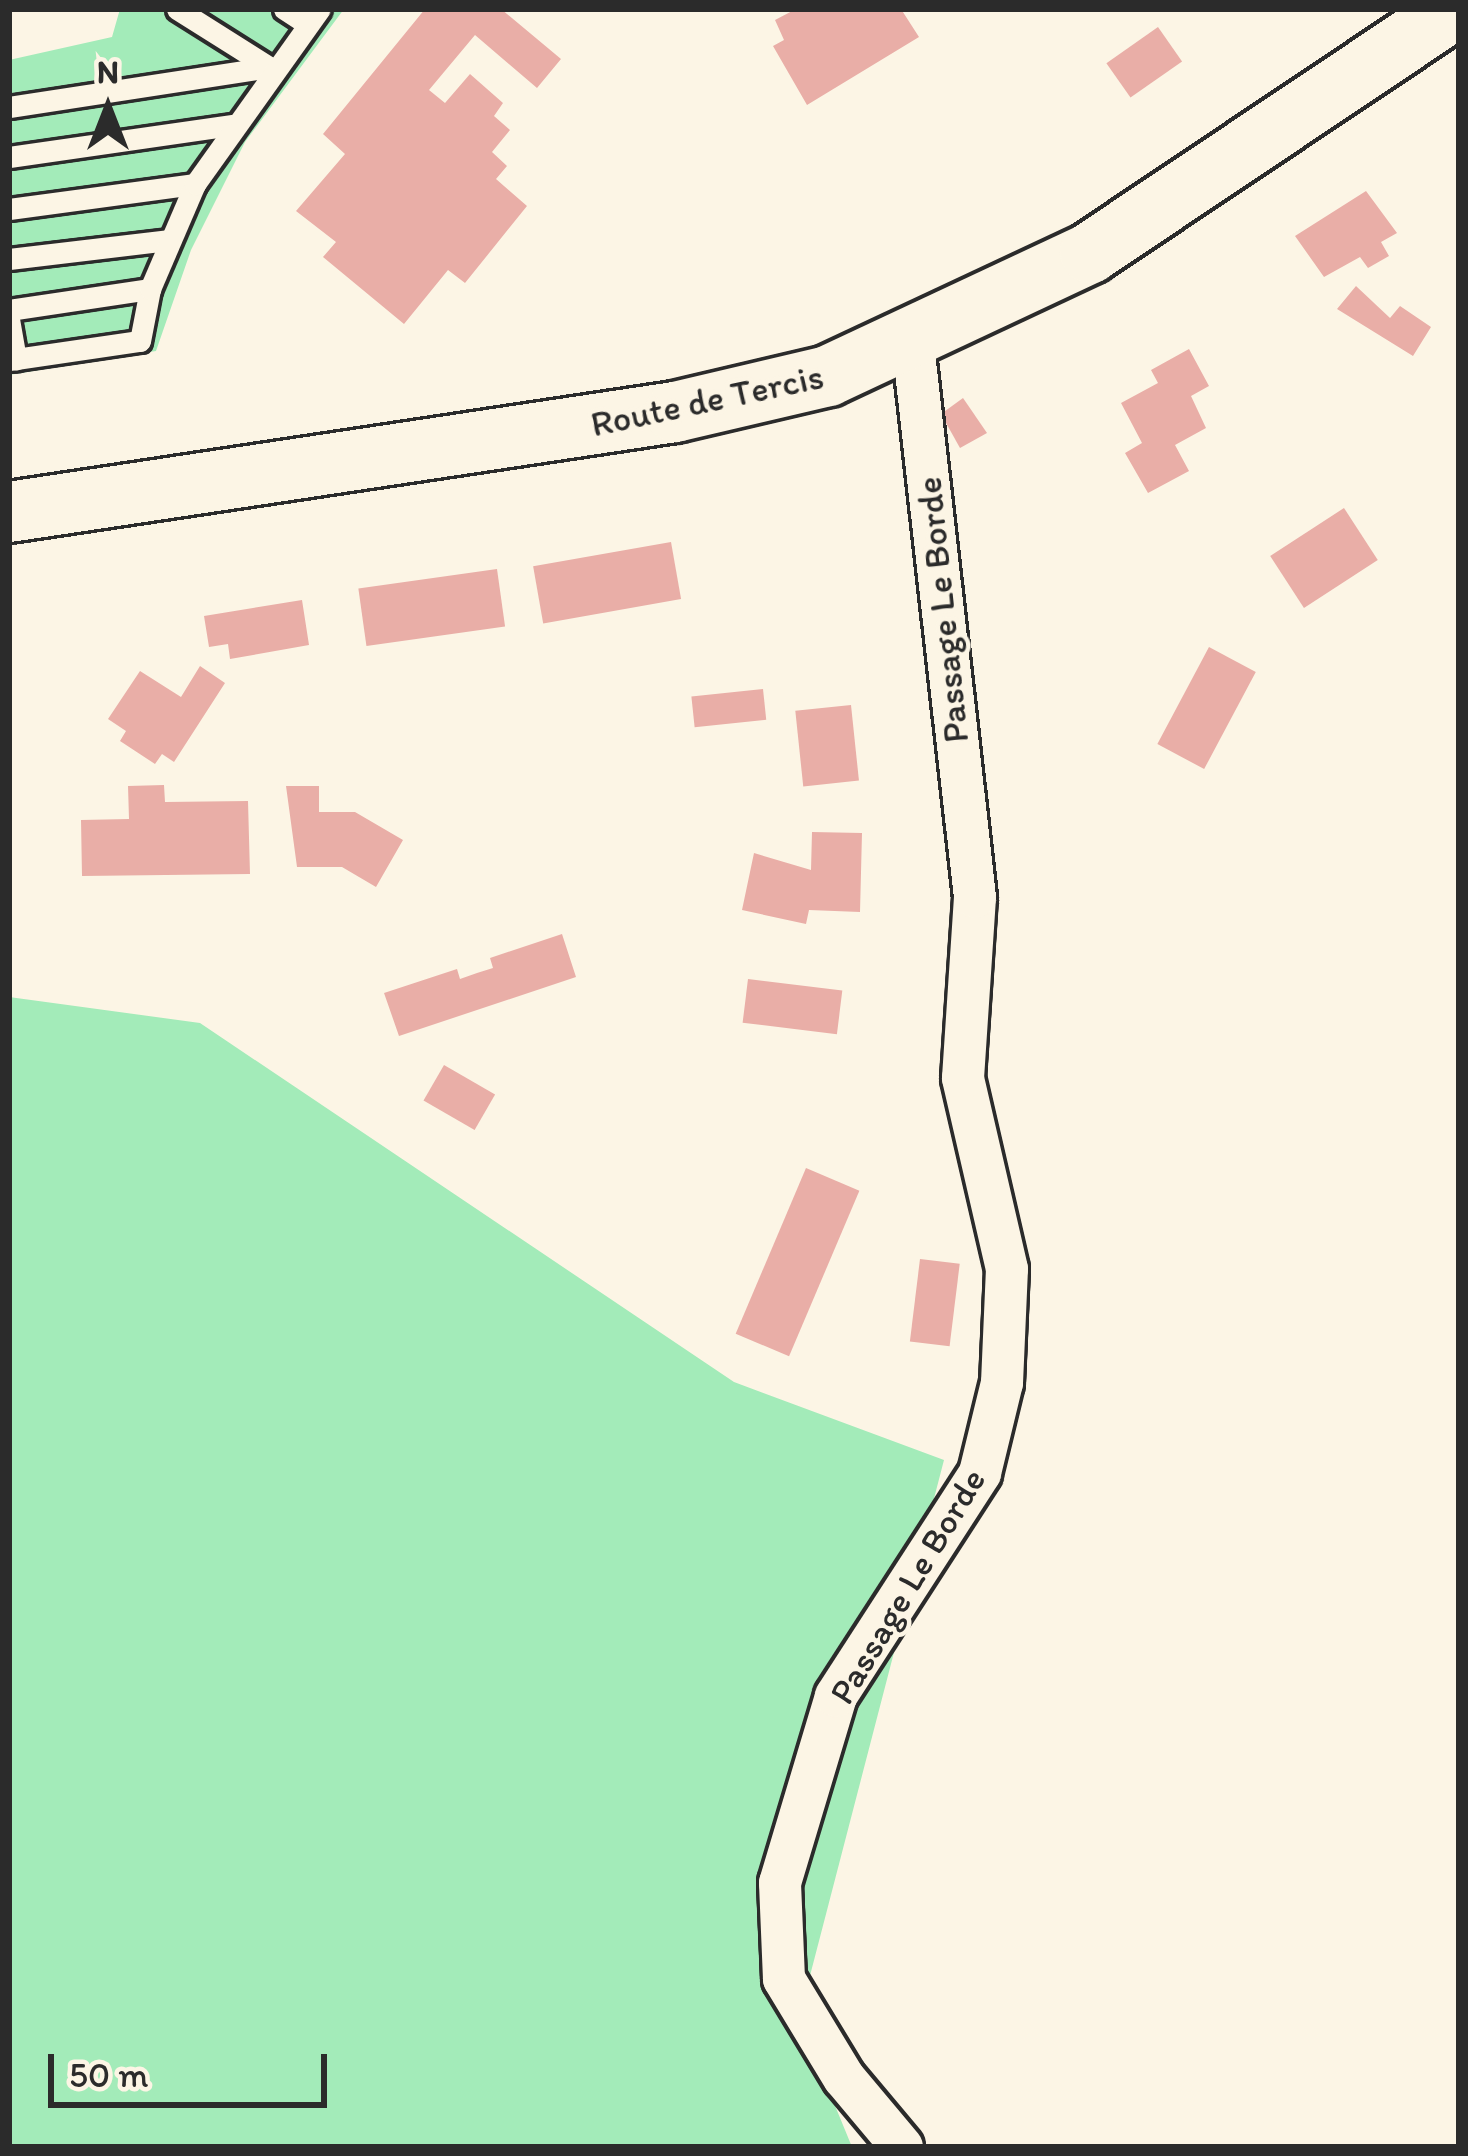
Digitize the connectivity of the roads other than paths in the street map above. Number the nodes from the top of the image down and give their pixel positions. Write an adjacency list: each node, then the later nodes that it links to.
1 (177, 9): 5 (lane)
2 (284, 9): 4 (lane)
3 (1454, 9): 16 (main road, Route de Tercis)
4 (313, 17): 5 (lane)
5 (269, 68): 6 (lane); 7 (lane)
6 (9, 106)
7 (231, 125): 8 (lane); 9 (lane)
8 (9, 157)
9 (195, 184): 10 (lane); 11 (lane)
10 (9, 208)
11 (168, 240): 12 (lane); 13 (lane)
12 (9, 259)
13 (150, 290): 14 (lane); 17 (lane)
14 (9, 310)
15 (9, 319): 17 (lane)
16 (913, 344): 18 (main road, Route de Tercis); 19 (street, Passage Le Borde)
17 (12, 360)
18 (9, 512)
19 (902, 2147)

